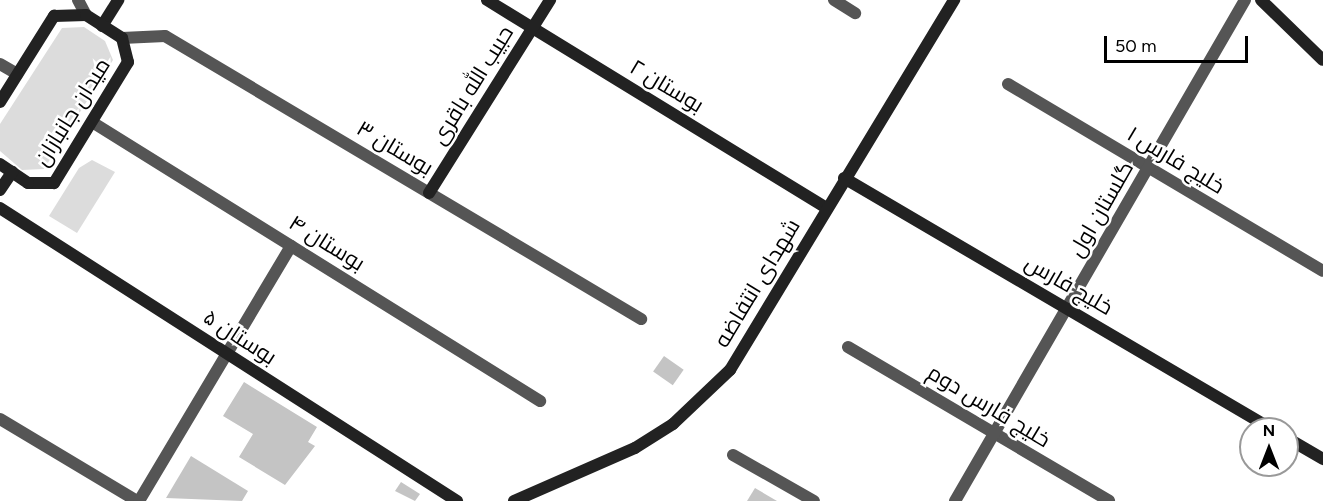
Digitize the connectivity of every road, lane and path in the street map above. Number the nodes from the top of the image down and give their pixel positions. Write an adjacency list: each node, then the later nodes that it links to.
1 (78, 0): 10 (street)
2 (118, 0): 11 (street)
3 (487, 0): 12 (street, بوستان ۲)
4 (550, 0): 12 (street, حبیب الله باقری)
5 (834, 0): 9 (street)
6 (954, 0): 23 (street, شهدای انتفاضه)
7 (1245, 0): 21 (street, گلستان اول)
8 (1261, 0): 14 (street)
9 (855, 13)
10 (86, 15): 11 (street, میدان جانبازان); 16 (street)
11 (102, 26): 13 (street, میدان جانبازان)
12 (532, 28): 25 (street, حبیب الله باقری); 27 (street, بوستان ۲)
13 (122, 38): 19 (street, میدان جانبازان); 25 (street, بوستان ۳)
14 (1323, 60)
15 (0, 64): 16 (street)
16 (17, 74): 18 (street)
17 (1008, 84): 21 (street, خلیج فارس ۱)
18 (0, 102)
19 (92, 122): 22 (street, میدان جانبازان); 28 (street, بوستان ۴)
20 (0, 164): 22 (street, میدان جانبازان)
21 (1149, 168): 29 (street, خلیج فارس ۱); 30 (street, گلستان اول)
22 (12, 172): 24 (street)
23 (844, 178): 27 (street, شهدای انتفاضه); 30 (street, خلیج فارس)
24 (0, 190)
25 (429, 193): 31 (street, بوستان ۳)
26 (0, 208): 33 (street, بوستان ۵)
27 (826, 208): 43 (street, شهدای انتفاضه)
28 (291, 246): 33 (street); 34 (street, بوستان ۴)
29 (1323, 271)
30 (1068, 308): 35 (street, خلیج فارس); 37 (street, گلستان اول)
31 (641, 319)
32 (848, 347): 37 (street, خلیج فارس دوم)
33 (228, 354): 41 (street); 42 (street, بوستان ۵)
34 (540, 400)
35 (1252, 417)
36 (0, 419): 41 (street)
37 (994, 434): 45 (street, گلستان اول); 46 (street, خلیج فارس دوم)
38 (1299, 445): 40 (street)
39 (733, 455): 44 (street)
40 (1323, 459)
41 (138, 501)
42 (457, 501)
43 (514, 501)
44 (814, 501)
45 (955, 501)
46 (1109, 501)

